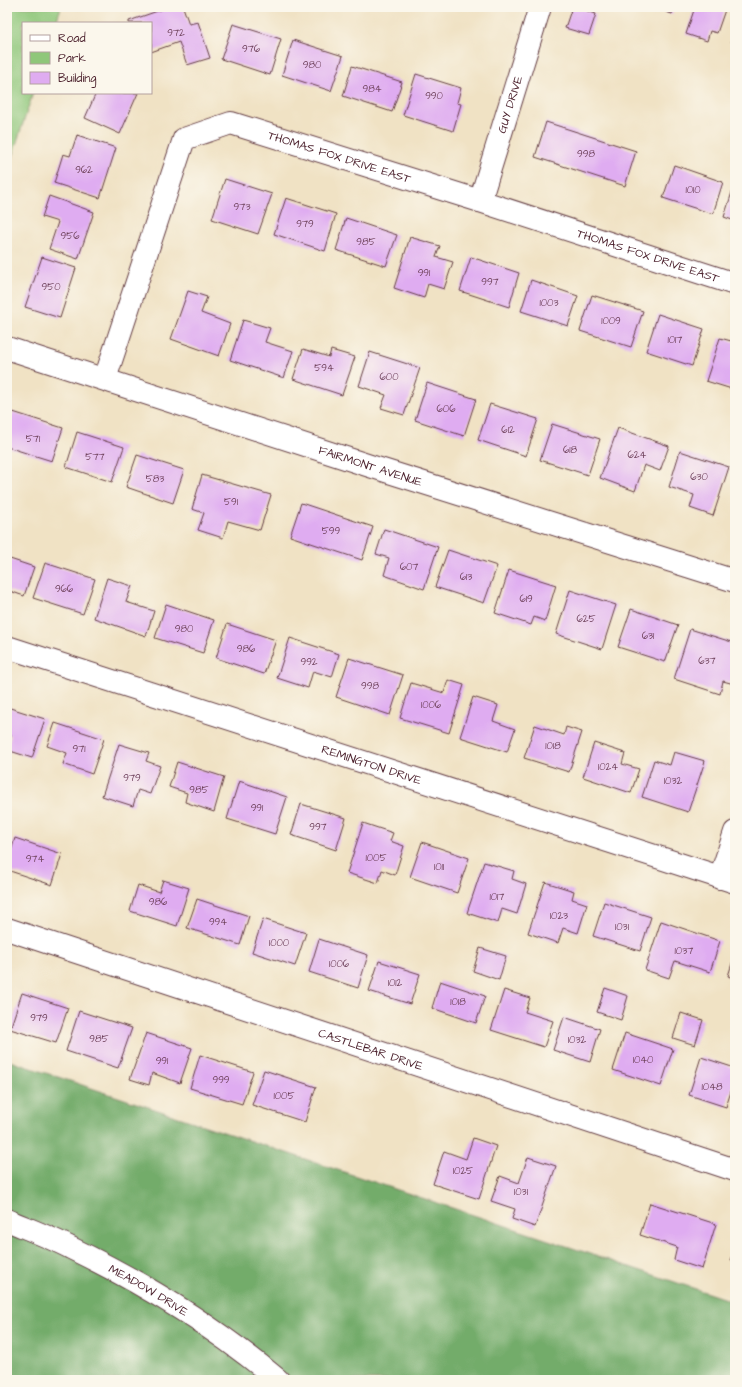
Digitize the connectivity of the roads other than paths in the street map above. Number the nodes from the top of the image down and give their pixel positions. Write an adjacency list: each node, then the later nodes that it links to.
1 (540, 7): 2 (street, GUY DRIVE)
2 (480, 201): 3 (street, THOMAS FOX DRIVE EAST); 5 (street, THOMAS FOX DRIVE EAST)
3 (735, 284)
4 (7, 348): 5 (street, FAIRMONT AVENUE)
5 (106, 379): 6 (street, FAIRMONT AVENUE)
6 (735, 581)
7 (7, 647): 9 (street, REMINGTON DRIVE)
8 (735, 832): 9 (street)
9 (728, 880)
10 (7, 929): 11 (street, CASTLEBAR DRIVE)
11 (735, 1170)
12 (7, 1220): 13 (street, MEADOW DRIVE)
13 (278, 1380)

